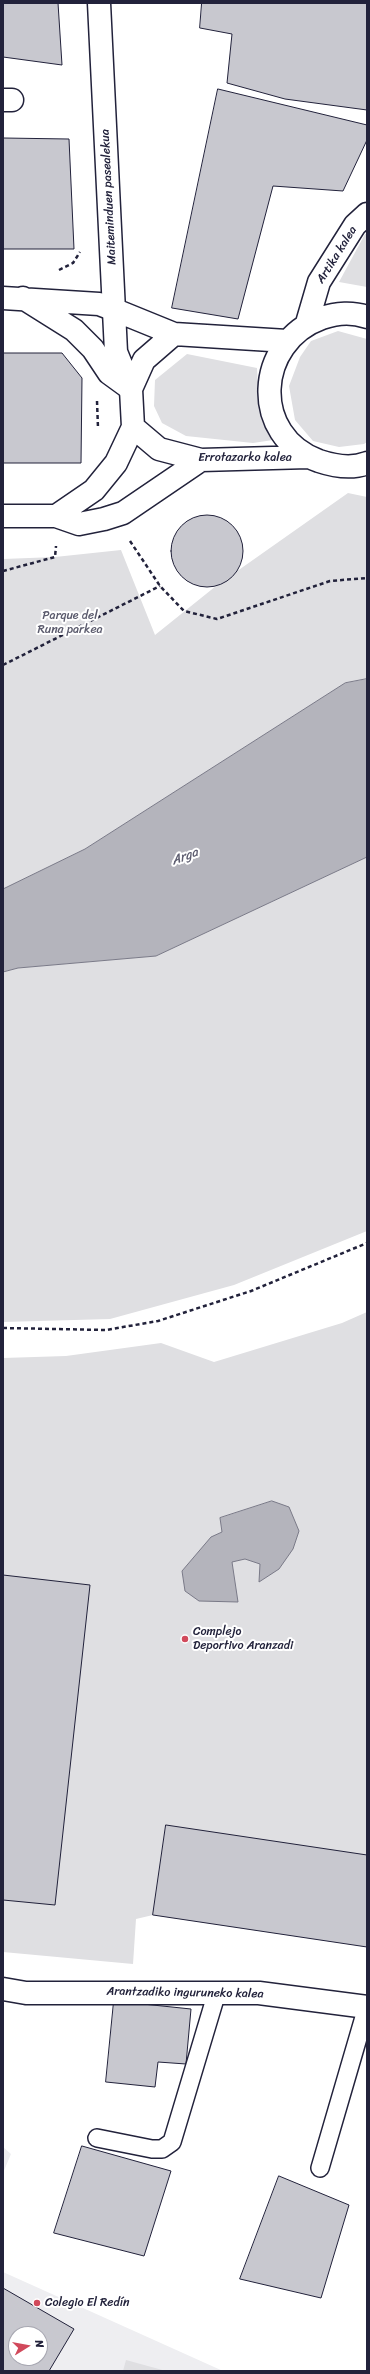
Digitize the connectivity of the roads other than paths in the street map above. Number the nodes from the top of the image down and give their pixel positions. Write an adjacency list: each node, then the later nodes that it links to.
1 (99, 3): 4 (street, Maiteminduen pasealekua)
2 (367, 214): 6 (street, Artika kalea)
3 (13, 298): 4 (street); 9 (street)
4 (115, 310): 7 (street); 9 (street, Maiteminduen pasealekua)
5 (367, 317): 6 (street)
6 (307, 323): 8 (street)
7 (174, 334): 8 (street); 9 (street)
8 (287, 341): 11 (street)
9 (131, 389): 10 (street)
10 (133, 427): 12 (street, Errotazarko kalea); 15 (street)
11 (308, 457): 12 (street, Errotazarko kalea); 13 (street)
12 (201, 460): 15 (street)
13 (365, 465)
14 (3, 516): 15 (street)
15 (56, 516)
16 (3, 1989): 17 (street, Arantzadiko inguruneko kalea)
17 (217, 1992): 18 (street, Arantzadiko inguruneko kalea); 19 (lane)
18 (367, 2007): 20 (lane)
19 (97, 2138)
20 (320, 2168)

